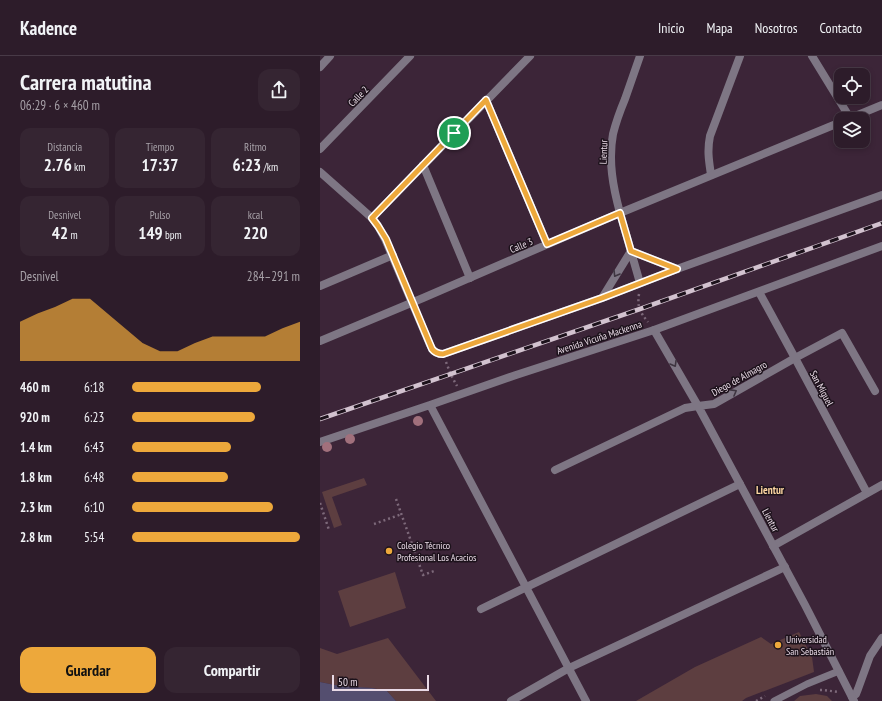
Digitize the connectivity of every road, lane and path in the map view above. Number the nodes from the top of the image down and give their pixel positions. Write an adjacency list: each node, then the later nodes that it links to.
1 (330, 56): 7 (street)
2 (410, 56): 13 (street, Calle 2)
3 (530, 56): 8 (street)
4 (740, 56): 16 (street)
5 (812, 56): 10 (street)
6 (638, 57): 18 (street, Lientur)
7 (320, 67)
8 (486, 100): 14 (street); 20 (street)
9 (882, 105): 11 (street)
10 (845, 112)
11 (864, 112)
12 (834, 125): 16 (street, Calle 3)
13 (320, 149)
14 (423, 165): 19 (street); 25 (street)
15 (320, 172): 19 (street)
16 (711, 175): 18 (street, Calle 3)
17 (882, 195): 24 (street)
18 (620, 213): 20 (street, Calle 3); 22 (street, Lientur)
19 (372, 218): 23 (street)
20 (547, 244): 25 (street, Calle 3)
21 (882, 247): 28 (street, Avenida Vicuña Mackenna)
22 (631, 251): 24 (street); 26 (street, Lientur); 29 (street, one-way to 29)
23 (393, 256): 27 (street); 30 (street)
24 (677, 269): 26 (street)
25 (470, 278): 30 (street, Calle 3)
26 (640, 283): 29 (street); 31 (path)
27 (320, 286)
28 (759, 292): 31 (street, Avenida Vicuña Mackenna); 34 (street, San Miguel)
29 (602, 298): 33 (street)
30 (412, 302): 32 (street, Calle 3); 33 (street)
31 (652, 328): 37 (street, Avenida Vicuña Mackenna); 38 (street, Lientur, one-way to 38)
32 (320, 341)
33 (439, 353): 35 (path)
34 (795, 358): 36 (street, Diego de Almagro); 38 (street, Diego de Almagro, one-way to 34); 43 (street, San Miguel)
35 (453, 380)
36 (875, 391)
37 (430, 405): 39 (street, Avenida Vicuña Mackenna); 52 (street)
38 (698, 406): 40 (street, Diego de Almagro); 41 (street, Lientur)
39 (320, 442)
40 (555, 470)
41 (740, 484): 49 (street, Lientur); 52 (street)
42 (882, 485): 43 (street)
43 (867, 494): 49 (street)
44 (396, 499): 46 (path)
45 (320, 503): 48 (path)
46 (402, 514): 47 (path); 51 (path)
47 (374, 524)
48 (330, 530)
49 (773, 546): 50 (street, Lientur)
50 (785, 567): 55 (street); 56 (street, Lientur)
51 (434, 571)
52 (526, 587): 53 (street); 55 (street)
53 (481, 609)
54 (882, 638): 58 (street)
55 (569, 668): 59 (street); 60 (street)
56 (839, 671): 58 (street, Lientur); 61 (lane)
57 (814, 692): 58 (path)
58 (853, 699)
59 (511, 701)
60 (586, 701)
61 (774, 701)

